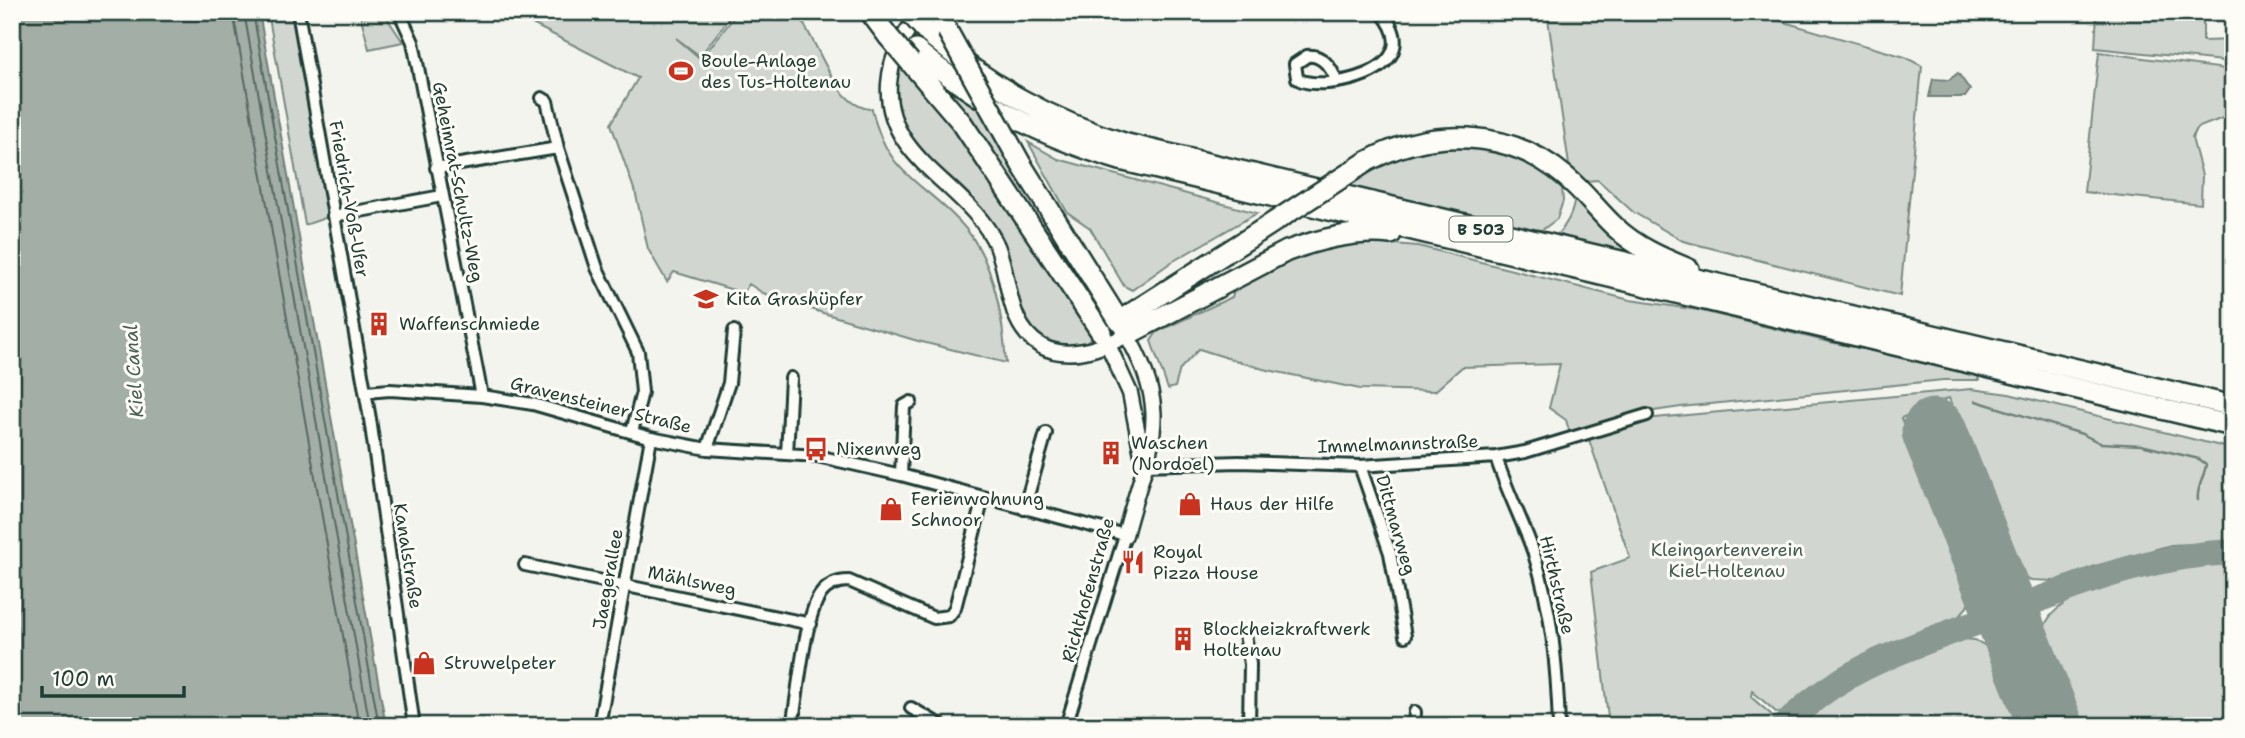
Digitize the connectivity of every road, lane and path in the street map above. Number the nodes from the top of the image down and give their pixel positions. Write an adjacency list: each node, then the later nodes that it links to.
1 (298, 12): 16 (street, Friedrich-Voß-Ufer)
2 (870, 12): 9 (highway)
3 (881, 12): 9 (highway, B 503)
4 (909, 12): 18 (highway, B 503, bridge)
5 (922, 12): 21 (street)
6 (937, 12): 19 (highway, bridge)
7 (1381, 12): 11 (street)
8 (402, 19): 14 (street, Geheimrat-Schultz-Weg)
9 (891, 32): 10 (highway, B 503)
10 (913, 56): 17 (highway, B 503); 21 (highway)
11 (1336, 81)
12 (542, 98): 13 (street)
13 (558, 148): 14 (street); 29 (street)
14 (436, 168): 15 (street, Geheimrat-Schultz-Weg)
15 (442, 196): 16 (street); 24 (street, Geheimrat-Schultz-Weg)
16 (334, 216): 23 (street, Friedrich-Voß-Ufer)
17 (1451, 241): 19 (highway); 28 (highway, B 503)
18 (1738, 288): 19 (highway, bridge); 26 (highway, B 503)
19 (1123, 328): 21 (street); 35 (street, Richthofenstraße)
20 (734, 331): 32 (street)
21 (1105, 338): 35 (street)
22 (791, 378): 33 (street)
23 (366, 392): 24 (street, Gravensteiner Straße); 48 (street, Kanalstraße)
24 (482, 396): 29 (street, Gravensteiner Straße)
25 (911, 402): 37 (street)
26 (2233, 406)
27 (1647, 415): 34 (street, Immelmannstraße)
28 (2233, 426)
29 (632, 432): 31 (street, Gravensteiner Straße)
30 (1046, 433): 39 (street)
31 (651, 438): 32 (street, Gravensteiner Straße); 42 (street, Jaegerallee)
32 (707, 449): 33 (street, Gravensteiner Straße)
33 (787, 454): 37 (street, Gravensteiner Straße)
34 (1496, 457): 36 (street, Immelmannstraße); 55 (street, Hirthstraße)
35 (1144, 465): 36 (street, Immelmannstraße); 40 (street, Richthofenstraße)
36 (1360, 466): 45 (street, Dittmarweg)
37 (901, 475): 38 (street, Gravensteiner Straße)
38 (983, 498): 39 (street, Gravensteiner Straße); 43 (street)
39 (1024, 509): 40 (street, Gravensteiner Straße)
40 (1125, 535): 52 (street, Richthofenstraße)
41 (525, 565): 42 (street, Mählsweg)
42 (624, 584): 43 (street, Mählsweg); 49 (street, Jaegerallee)
43 (811, 624): 50 (street)
44 (1245, 634): 53 (street)
45 (1405, 636)
46 (911, 708): 51 (street)
47 (1415, 712): 54 (street)
48 (414, 726)
49 (598, 726)
50 (792, 726)
51 (942, 726)
52 (1066, 726)
53 (1249, 726)
54 (1414, 726)
55 (1559, 726)

